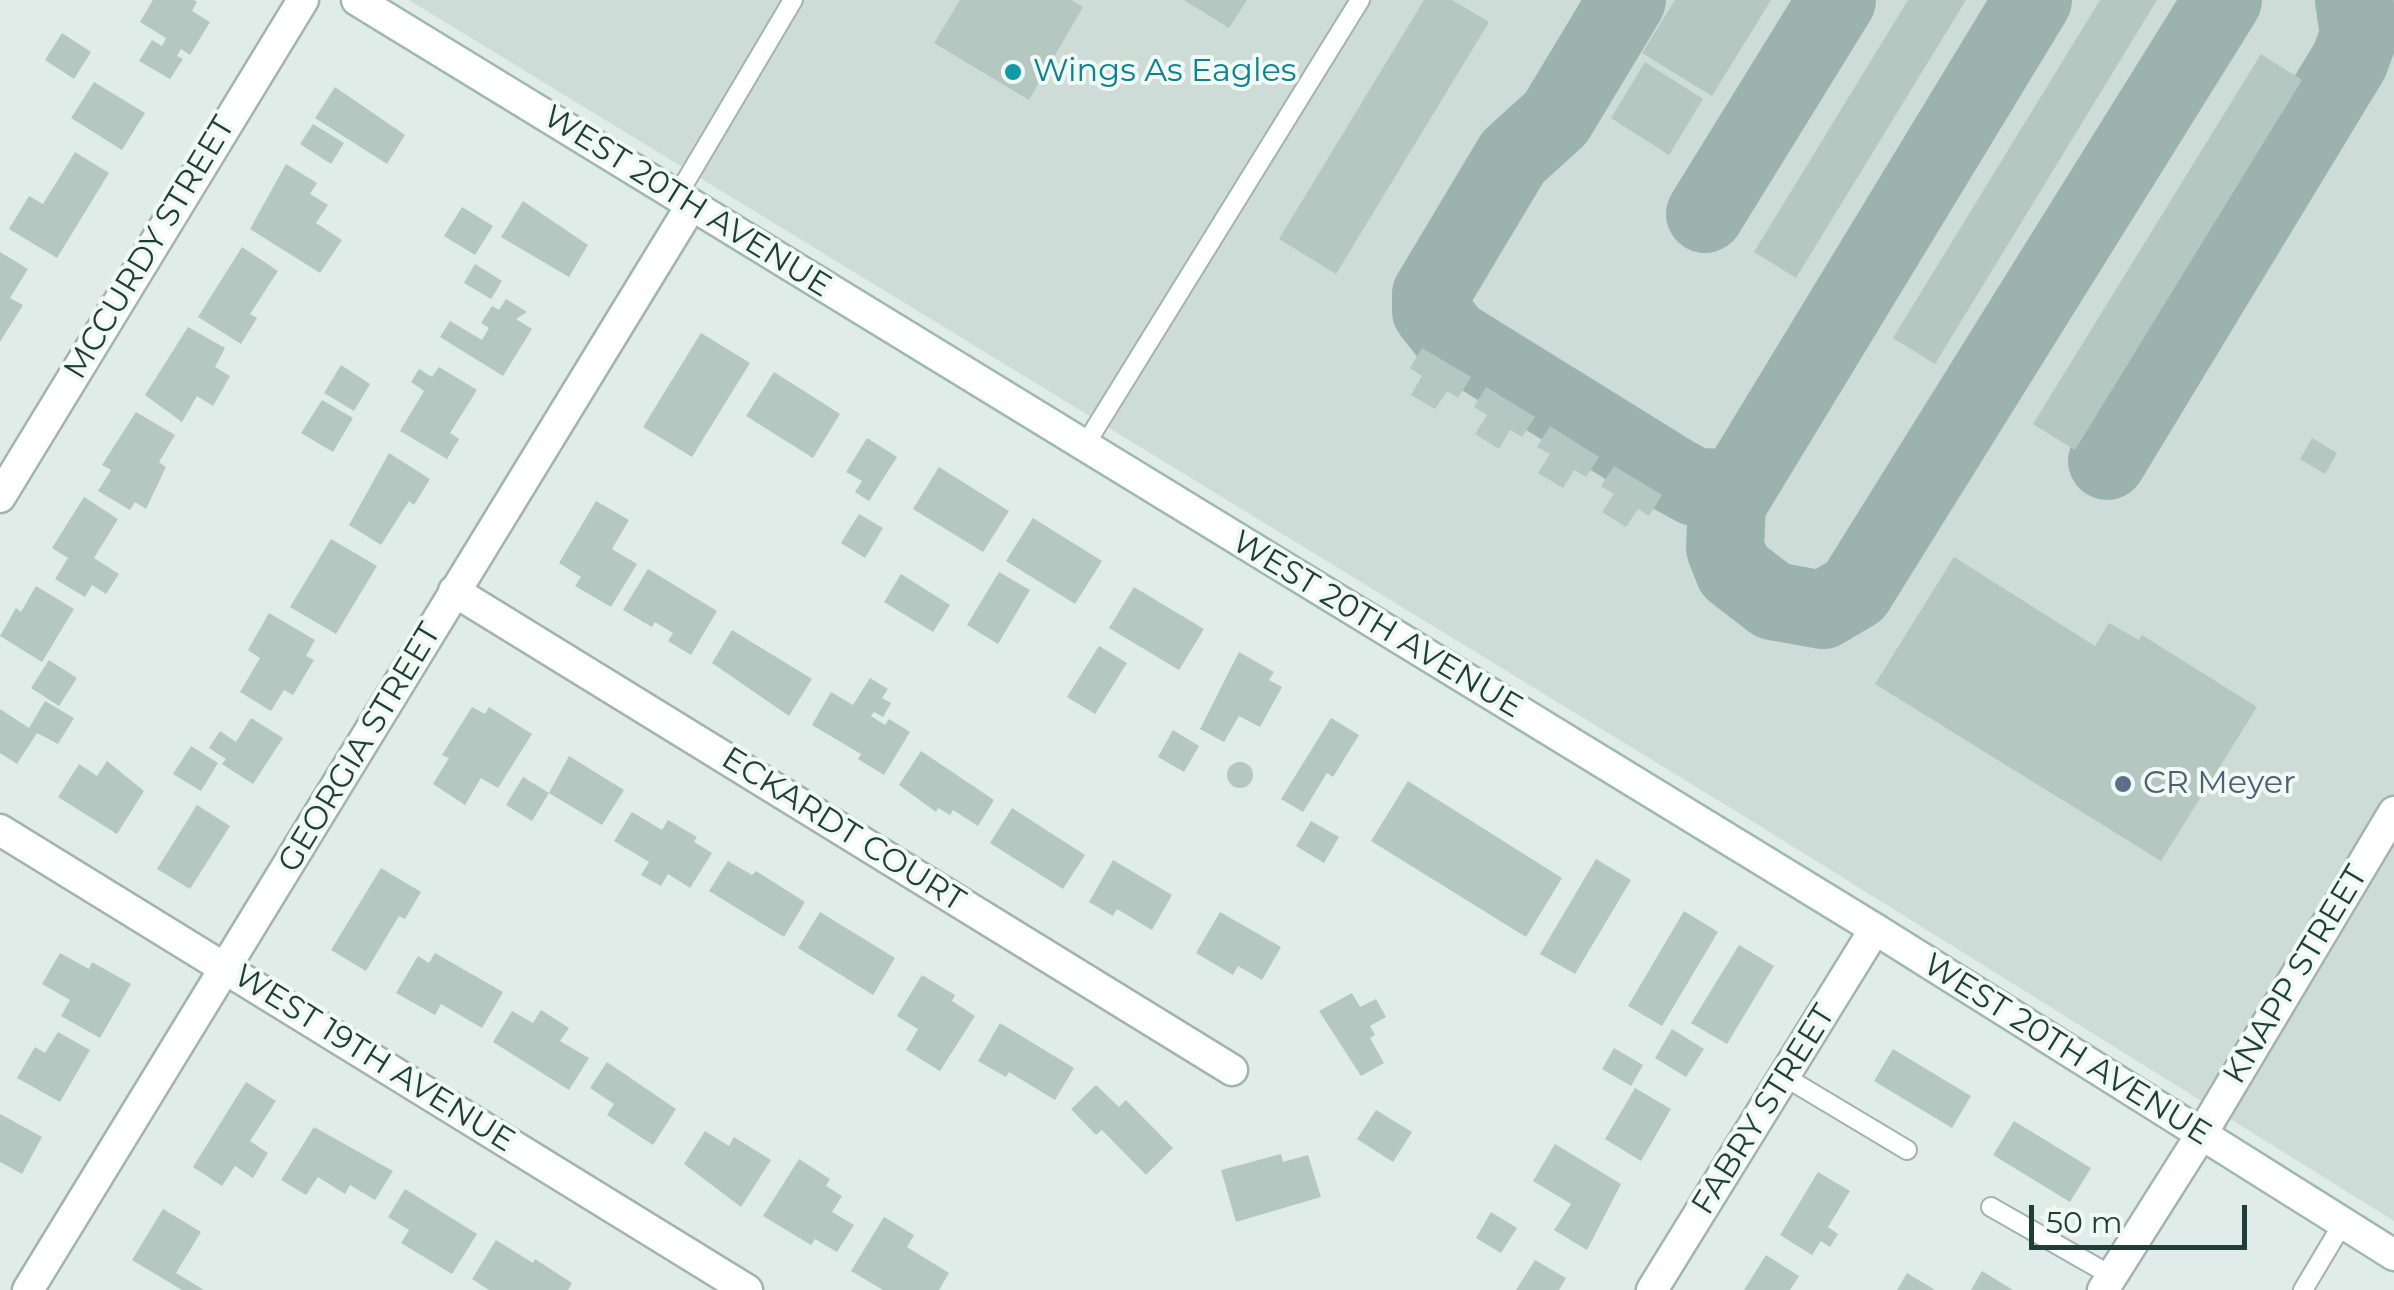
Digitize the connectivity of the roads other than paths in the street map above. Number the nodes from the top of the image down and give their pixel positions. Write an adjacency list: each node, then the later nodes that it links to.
1 (302, 0): 7 (street, MCCURDY STREET)
2 (358, 0): 5 (street, WEST 20TH AVENUE)
3 (793, 0): 5 (lane)
4 (1360, 0): 6 (lane)
5 (684, 201): 6 (street, WEST 20TH AVENUE); 8 (street, GEORGIA STREET)
6 (1084, 446): 11 (street, WEST 20TH AVENUE)
7 (0, 497)
8 (454, 590): 12 (street, GEORGIA STREET); 13 (street, ECKARDT COURT)
9 (0, 830): 12 (street, WEST 19TH AVENUE)
10 (2389, 830): 15 (street, KNAPP STREET)
11 (1874, 929): 14 (street, FABRY STREET); 15 (street, WEST 20TH AVENUE)
12 (227, 969): 21 (street, GEORGIA STREET); 22 (street, WEST 19TH AVENUE)
13 (1232, 1070)
14 (1784, 1077): 16 (lane); 23 (street, FABRY STREET)
15 (2202, 1135): 18 (street, WEST 20TH AVENUE); 20 (street, KNAPP STREET)
16 (1907, 1150)
17 (1991, 1206): 20 (lane)
18 (2344, 1223): 19 (street, WEST 20TH AVENUE); 24 (lane)
19 (2394, 1255)
20 (2107, 1283)
21 (28, 1290)
22 (747, 1290)
23 (1652, 1290)
24 (2302, 1290)

